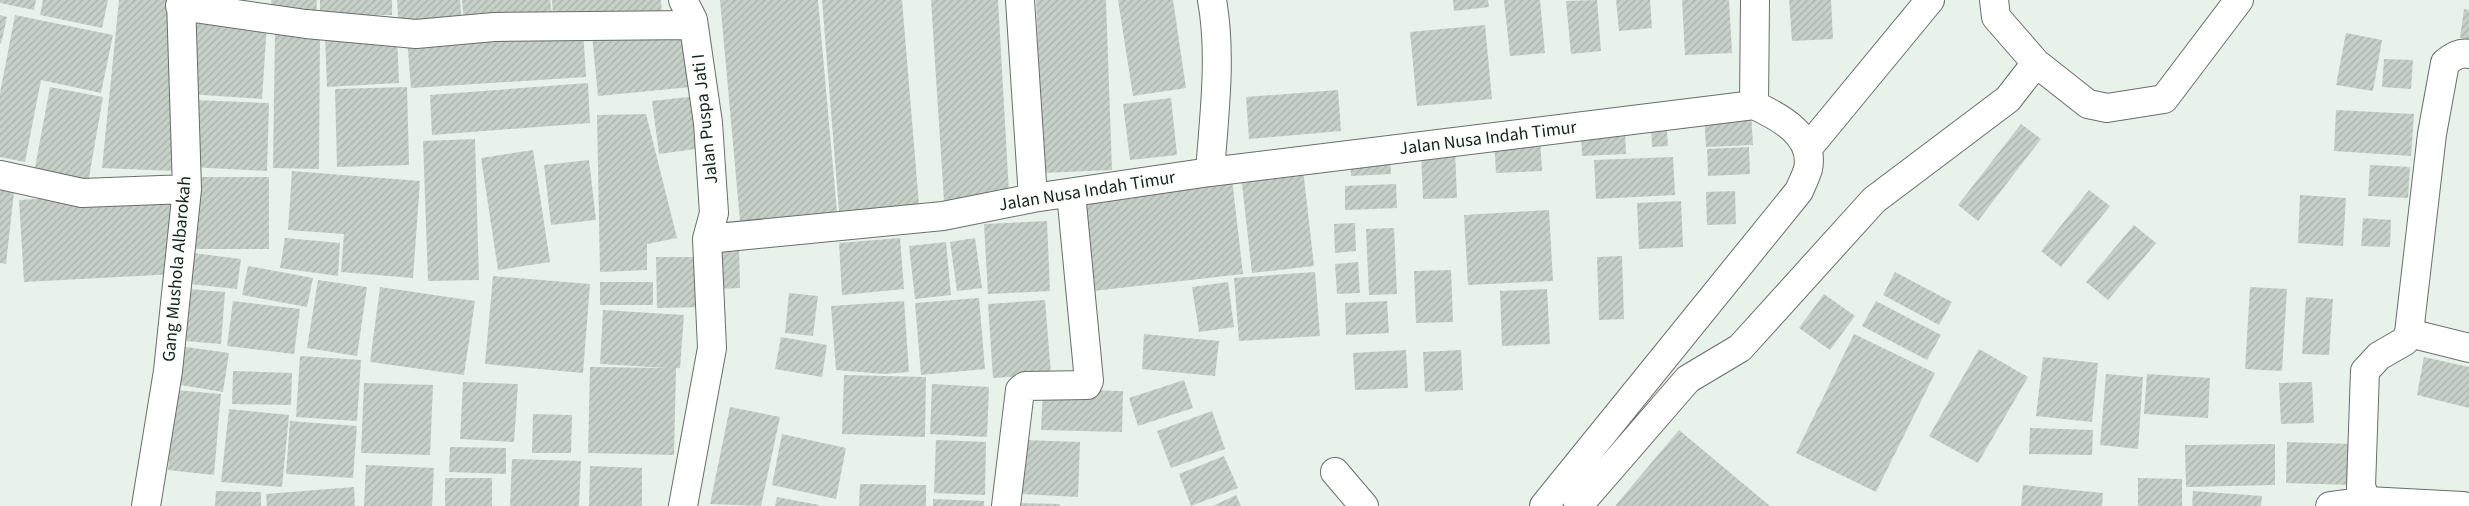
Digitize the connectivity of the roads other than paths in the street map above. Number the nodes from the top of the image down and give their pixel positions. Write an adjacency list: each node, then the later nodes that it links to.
1 (683, 0): 9 (street, Jalan Puspa Jati I)
2 (1020, 0): 18 (street)
3 (1212, 0): 14 (street)
4 (1755, 0): 12 (street)
5 (1930, 0): 13 (street)
6 (1994, 0): 11 (street)
7 (2239, 0): 11 (street)
8 (180, 3): 9 (street); 16 (street, Gang Mushola Albarokah)
9 (694, 25): 19 (street, Jalan Puspa Jati I)
10 (2469, 54): 20 (street)
11 (2036, 63): 29 (street)
12 (1754, 105): 13 (street); 14 (street, Jalan Nusa Indah Timur)
13 (1808, 148): 28 (street)
14 (1210, 172): 17 (street, Jalan Nusa Indah Timur)
15 (0, 174): 16 (street)
16 (187, 189): 24 (street, Gang Mushola Albarokah)
17 (1071, 193): 18 (street, Jalan Nusa Indah Timur); 26 (street)
18 (1034, 198): 19 (street, Jalan Nusa Indah Timur)
19 (707, 239): 25 (street, Jalan Puspa Jati I)
20 (2409, 333): 21 (street); 23 (street)
21 (2469, 348)
22 (1335, 472): 27 (street)
23 (2367, 501): 30 (street); 31 (street)
24 (146, 506)
25 (684, 506)
26 (1006, 506)
27 (1364, 506)
28 (1544, 506)
29 (1578, 506)
30 (2330, 506)
31 (2463, 506)

